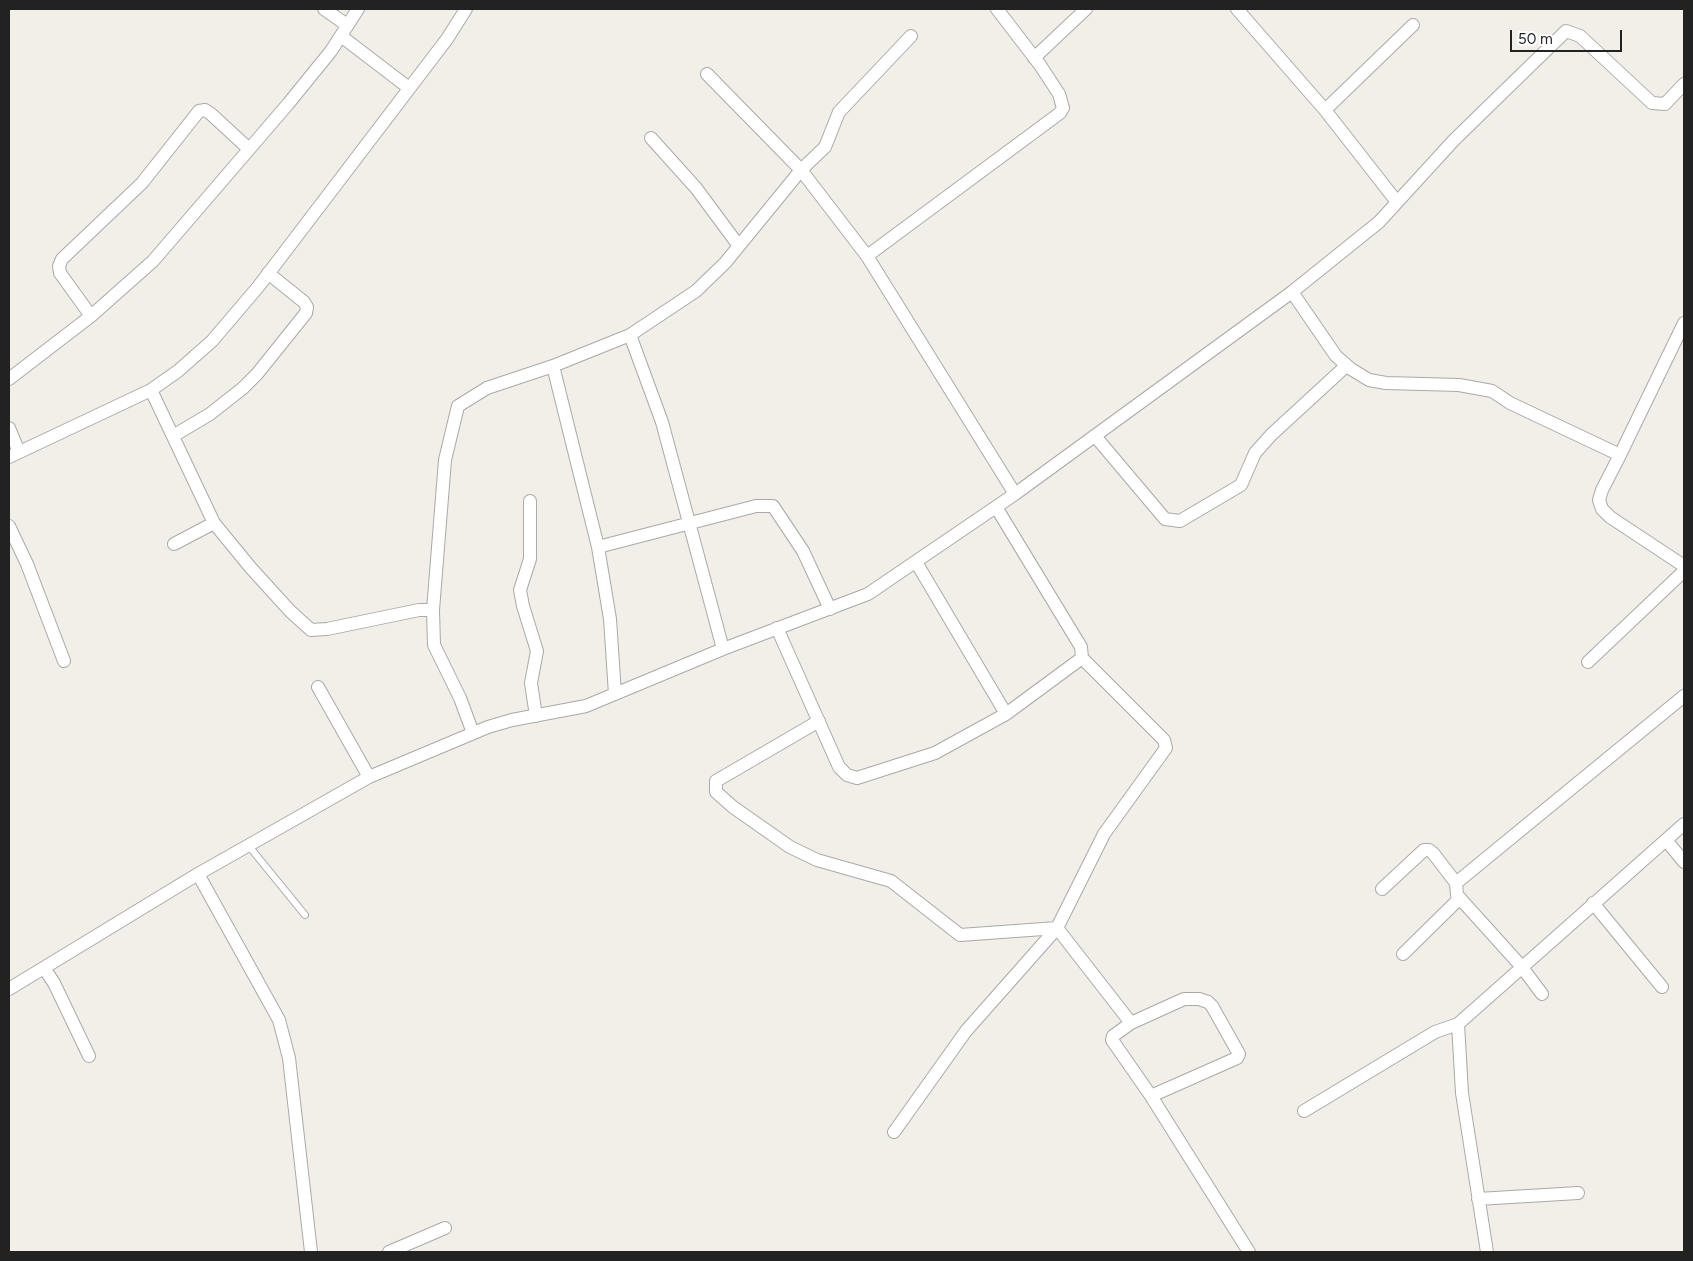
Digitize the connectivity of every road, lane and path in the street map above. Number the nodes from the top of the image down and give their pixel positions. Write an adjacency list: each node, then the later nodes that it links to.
1 (324, 9): 8 (street)
2 (358, 9): 8 (street)
3 (466, 9): 13 (street)
4 (996, 9): 10 (street)
5 (1086, 9): 10 (street)
6 (1237, 9): 14 (street)
7 (1413, 25): 14 (street)
8 (344, 30): 13 (street); 16 (street)
9 (910, 36): 17 (street)
10 (1034, 58): 20 (street)
11 (707, 74): 17 (street)
12 (1684, 84): 18 (street)
13 (409, 88): 21 (street)
14 (1325, 110): 18 (street)
15 (651, 138): 19 (street)
16 (249, 149): 23 (street); 23 (street)
17 (801, 170): 19 (street); 20 (street)
18 (1397, 202): 22 (street)
19 (739, 246): 25 (street)
20 (866, 256): 35 (street)
21 (268, 273): 29 (street); 31 (street)
22 (1292, 292): 27 (street); 32 (street)
23 (91, 316): 28 (street)
24 (1684, 323): 33 (street)
25 (630, 334): 26 (street); 39 (street)
26 (553, 366): 42 (street); 47 (street)
27 (1346, 366): 32 (street); 33 (street)
28 (9, 379)
29 (151, 390): 31 (street); 34 (street)
30 (9, 428): 34 (street)
31 (173, 436): 38 (street)
32 (1095, 436): 35 (street)
33 (1620, 454): 44 (street)
34 (14, 455)
35 (1015, 494): 37 (street)
36 (530, 501): 57 (street)
37 (996, 508): 43 (street); 50 (street)
38 (214, 523): 41 (street); 47 (street)
39 (690, 524): 42 (street); 46 (street); 49 (street)
40 (9, 526): 51 (street)
41 (174, 544)
42 (598, 546): 54 (street)
43 (916, 562): 46 (street); 56 (street)
44 (1684, 566)
45 (1684, 571): 52 (street)
46 (830, 609): 48 (street)
47 (433, 610): 59 (street)
48 (777, 628): 49 (street); 58 (street)
49 (723, 649): 54 (street)
50 (1082, 658): 56 (street); 71 (street)
51 (64, 661)
52 (1588, 662)
53 (318, 687): 60 (street)
54 (615, 694): 57 (street)
55 (1684, 696): 66 (street)
56 (1006, 714): 58 (street)
57 (536, 716): 59 (street)
58 (819, 721): 71 (street)
59 (473, 733): 60 (street)
60 (369, 777): 63 (street)
61 (1684, 824): 62 (street)
62 (1666, 840): 64 (street); 69 (street)
63 (248, 845): 65 (street); 70 (lane)
64 (1684, 862)
65 (198, 874): 74 (street); 87 (street)
66 (1456, 883): 67 (street); 68 (street)
67 (1382, 889)
68 (1460, 898): 72 (street); 73 (street)
69 (1593, 903): 73 (street); 75 (street)
70 (306, 915)
71 (1057, 928): 78 (street); 83 (street)
72 (1403, 954)
73 (1520, 966): 77 (street); 79 (street)
74 (44, 968): 76 (street); 80 (street)
75 (1662, 987)
76 (9, 989)
77 (1542, 994)
78 (1131, 1023): 81 (street); 81 (street)
79 (1458, 1024): 82 (street); 85 (street)
80 (89, 1056)
81 (1151, 1096): 89 (street)
82 (1304, 1111)
83 (894, 1132)
84 (1578, 1193): 85 (street)
85 (1478, 1199): 90 (street)
86 (445, 1228): 88 (street)
87 (311, 1252)
88 (389, 1252)
89 (1249, 1252)
90 (1487, 1252)

